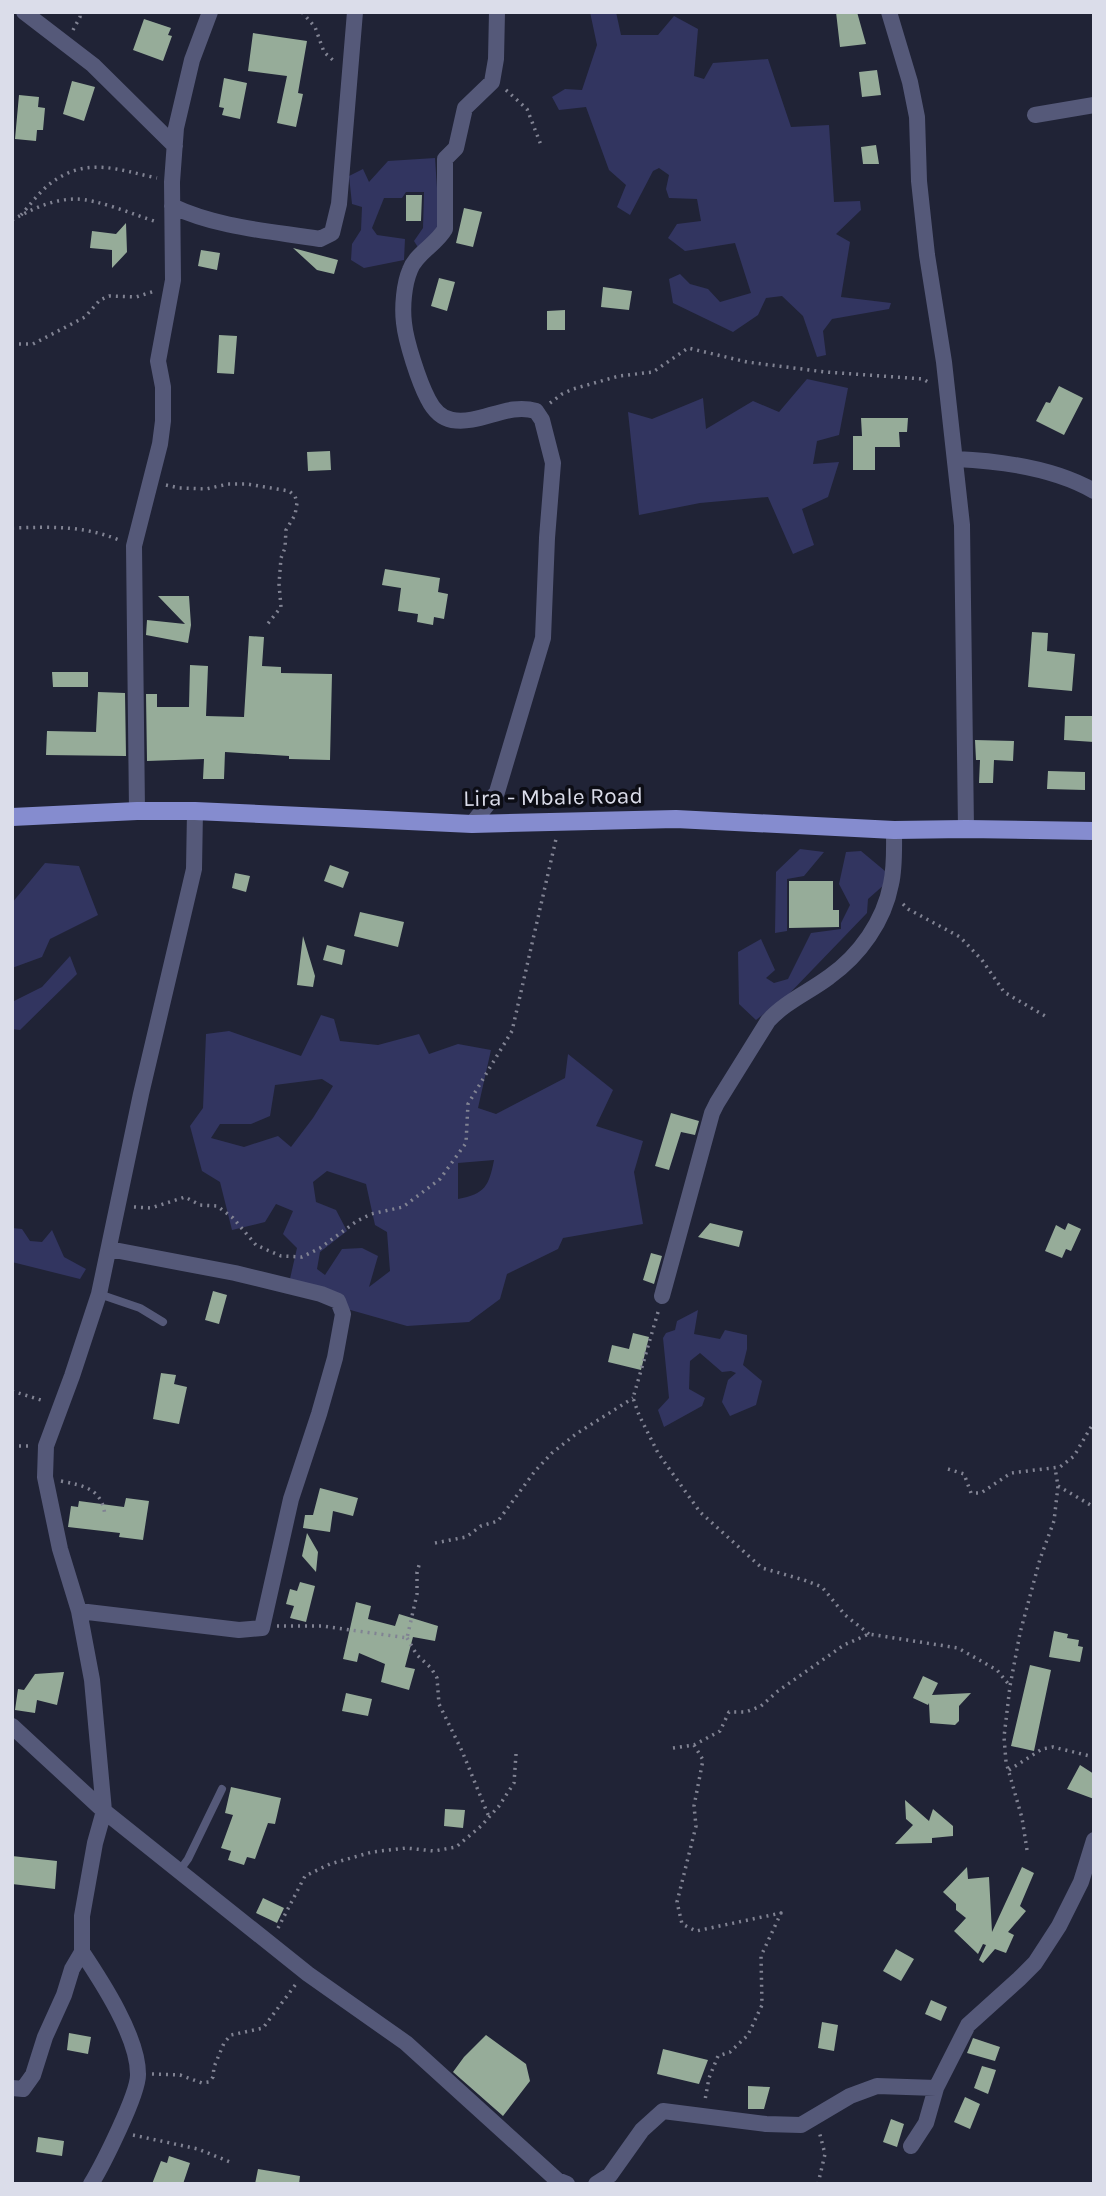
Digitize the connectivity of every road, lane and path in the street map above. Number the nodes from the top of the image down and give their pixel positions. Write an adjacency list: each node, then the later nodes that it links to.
1 (210, 12): 12 (street)
2 (302, 12): 7 (path)
3 (355, 12): 7 (street)
4 (497, 12): 8 (street)
5 (889, 12): 20 (street)
6 (30, 14): 12 (street)
7 (349, 68): 14 (street)
8 (492, 82): 11 (path); 21 (street)
9 (1094, 106): 10 (street)
10 (1035, 115)
11 (541, 145)
12 (175, 146): 13 (street)
13 (172, 182): 14 (street); 15 (path)
14 (172, 206): 17 (street)
15 (21, 215): 16 (path); 17 (path)
16 (12, 220)
17 (172, 227): 18 (street)
18 (173, 280): 19 (path); 23 (street)
19 (12, 344)
20 (948, 399): 21 (path); 22 (street)
21 (536, 411): 32 (street)
22 (956, 459): 24 (street); 33 (street)
23 (151, 481): 26 (street); 27 (path)
24 (1094, 491)
25 (12, 528): 26 (path)
26 (134, 546): 28 (street)
27 (265, 626)
28 (137, 811): 29 (main road, Lira - Mbale Road); 30 (main road, Lira - Mbale Road)
29 (195, 811): 32 (main road, Lira - Mbale Road); 38 (street)
30 (12, 817)
31 (560, 822): 32 (main road, Lira - Mbale Road); 34 (main road, Lira - Mbale Road); 38 (path)
32 (472, 824)
33 (966, 828): 34 (main road, Lira - Mbale Road); 35 (main road, Lira - Mbale Road)
34 (894, 830): 36 (street)
35 (1094, 831)
36 (892, 881): 37 (path); 41 (street)
37 (1045, 1016)
38 (118, 1206): 39 (street)
39 (109, 1248): 40 (street); 56 (street)
40 (99, 1293): 42 (lane); 45 (street)
41 (662, 1296): 44 (path)
42 (163, 1322)
43 (12, 1391): 45 (path)
44 (633, 1398): 53 (path); 57 (path)
45 (60, 1404): 49 (street)
46 (1094, 1422): 47 (path)
47 (1055, 1468): 48 (path); 50 (path)
48 (948, 1469)
49 (45, 1477): 52 (path); 55 (street)
50 (1058, 1486): 51 (path); 59 (path)
51 (1094, 1507)
52 (105, 1517)
53 (435, 1543)
54 (420, 1562): 58 (path)
55 (79, 1611): 56 (street); 67 (street)
56 (262, 1628): 58 (path)
57 (869, 1634): 59 (path); 61 (path)
58 (407, 1638): 68 (path)
59 (1010, 1686): 65 (path)
60 (12, 1726): 67 (street)
61 (694, 1745): 62 (path); 78 (path)
62 (673, 1748)
63 (516, 1754): 68 (path)
64 (1094, 1756): 65 (path)
65 (1009, 1770): 70 (path)
66 (222, 1789): 71 (lane)
67 (104, 1811): 71 (street); 73 (street)
68 (489, 1817): 72 (path)
69 (1094, 1840): 77 (street)
70 (1027, 1850)
71 (180, 1870): 72 (street)
72 (271, 1942): 74 (street)
73 (82, 1952): 75 (street); 76 (street)
74 (308, 1974): 75 (path); 84 (street)
75 (139, 2076): 80 (street)
76 (12, 2088)
77 (936, 2088): 79 (street); 81 (street)
78 (702, 2116): 79 (street); 85 (street)
79 (815, 2117): 86 (path)
80 (117, 2132): 82 (path); 83 (street)
81 (911, 2146)
82 (230, 2162)
83 (91, 2184)
84 (567, 2184)
85 (596, 2184)
86 (818, 2184)

